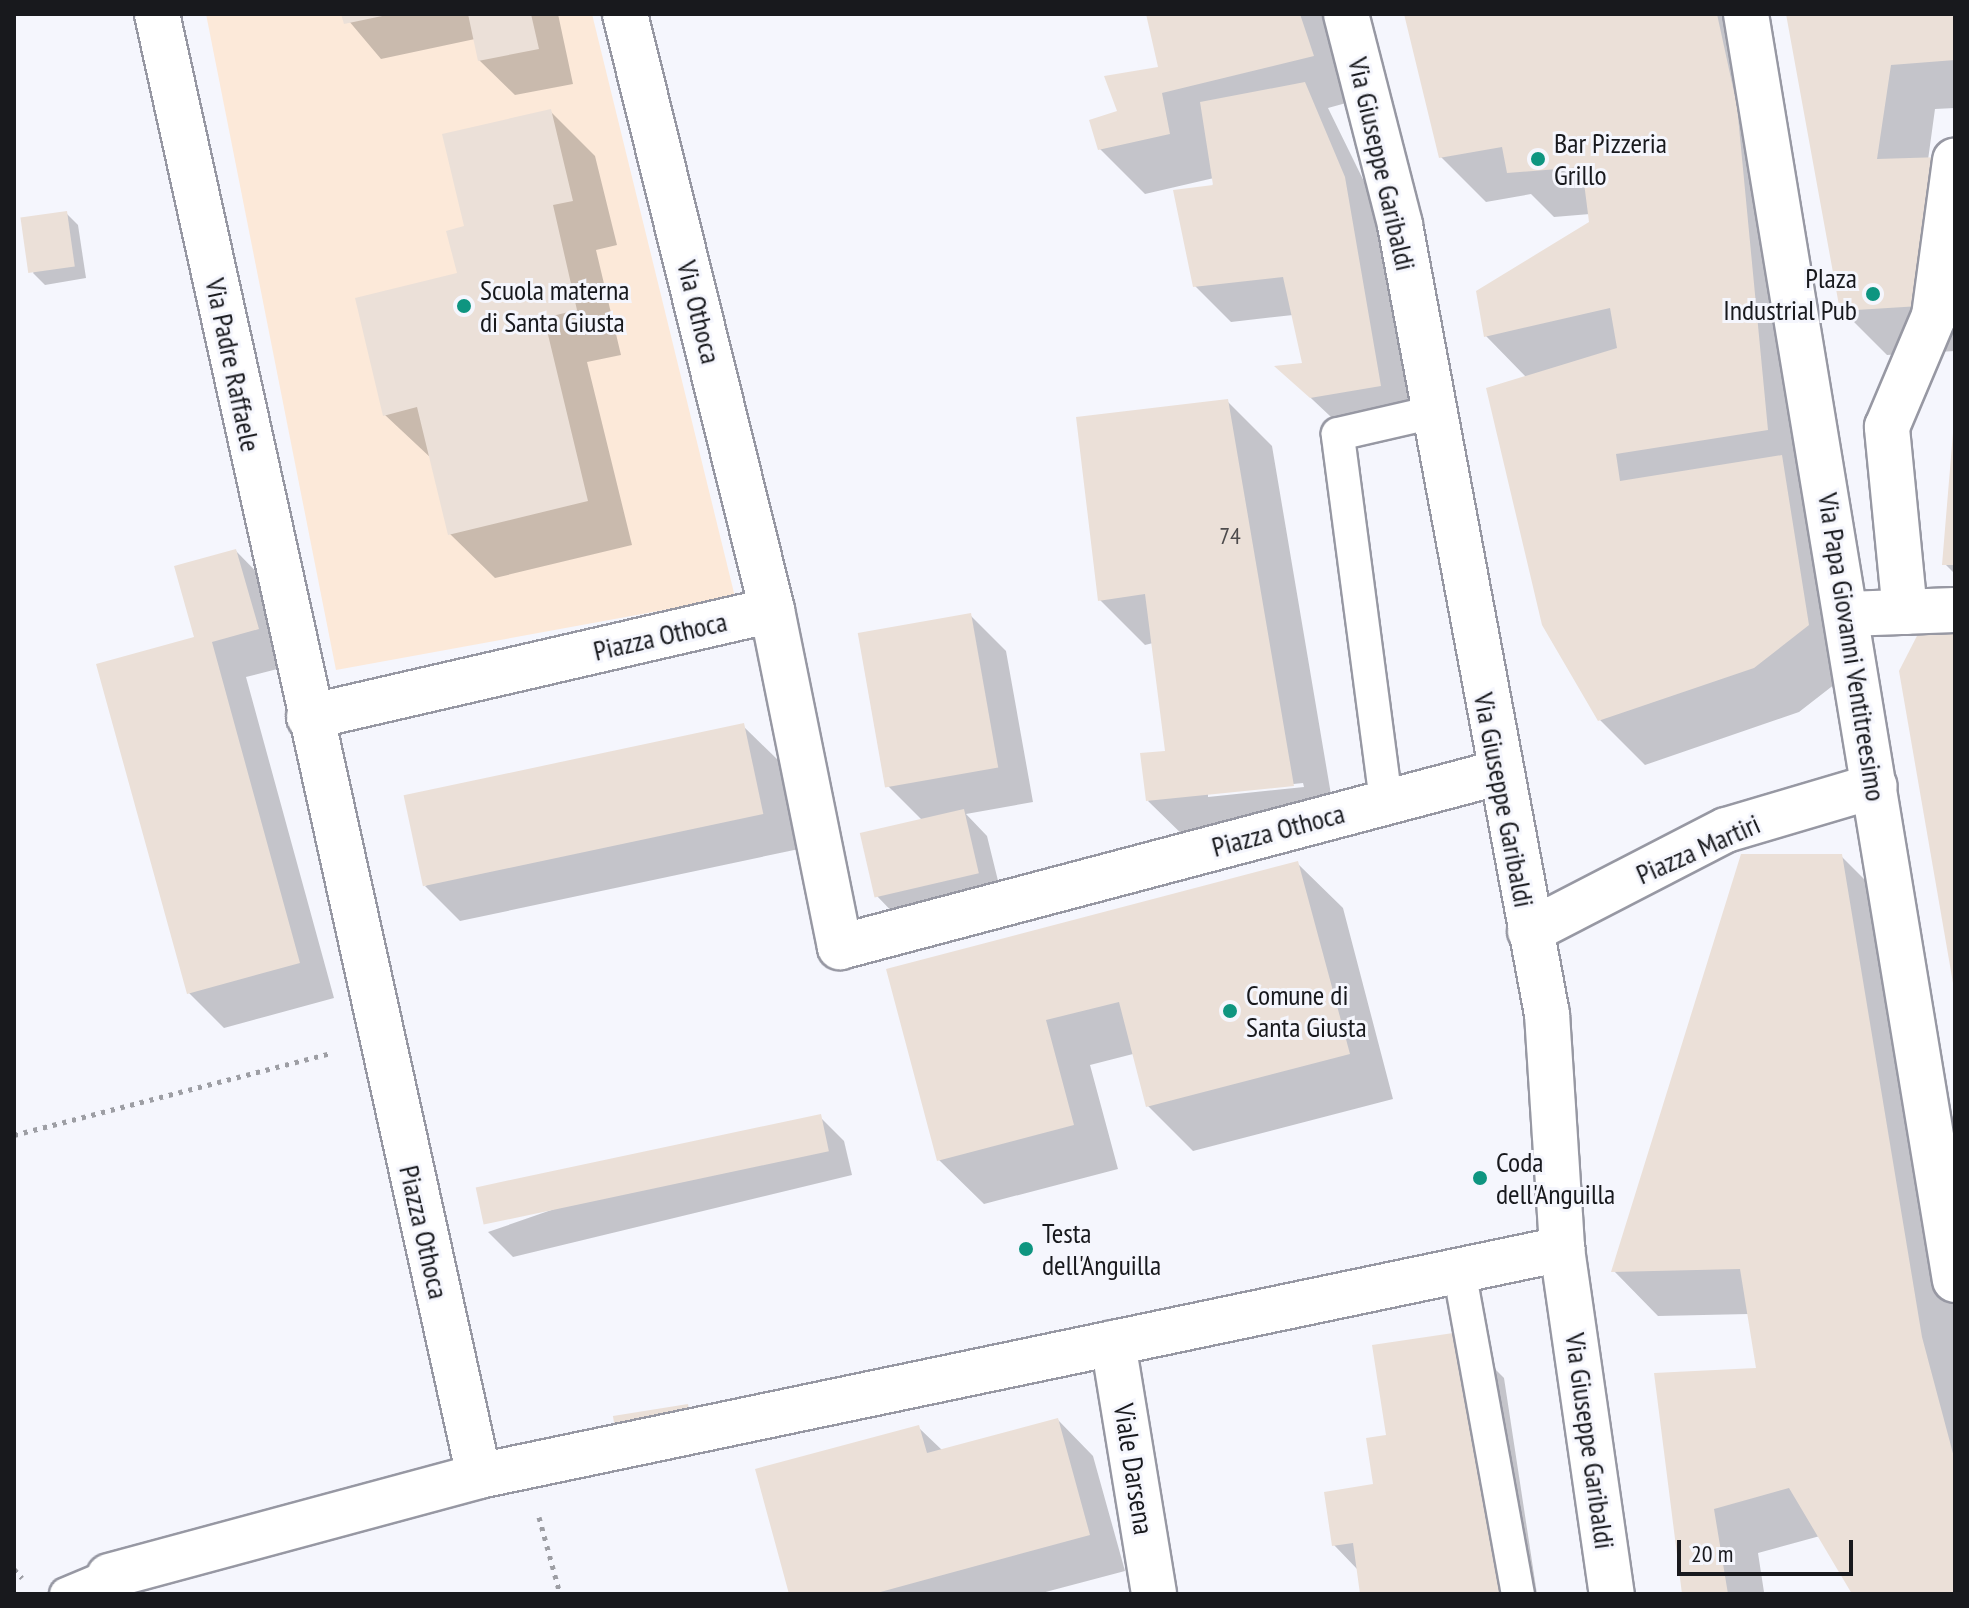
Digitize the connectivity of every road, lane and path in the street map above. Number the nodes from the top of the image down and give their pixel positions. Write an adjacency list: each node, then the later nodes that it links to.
1 (157, 14): 11 (street, Via Padre Raffaele)
2 (625, 14): 7 (street, Via Othoca)
3 (1346, 14): 6 (street, Via Giuseppe Garibaldi)
4 (1746, 14): 10 (street, Via Papa Giovanni Ventitreesimo)
5 (1955, 160): 9 (street)
6 (1430, 413): 12 (street, Via Giuseppe Garibaldi); 14 (lane)
7 (772, 610): 11 (street, Piazza Othoca); 14 (street, Piazza Othoca)
8 (1955, 610): 9 (street)
9 (1905, 612): 10 (street)
10 (1847, 614): 13 (street, Via Papa Giovanni Ventitreesimo)
11 (309, 717): 16 (street, Piazza Othoca)
12 (1497, 773): 14 (street, Piazza Othoca); 15 (street, Via Giuseppe Garibaldi)
13 (1875, 786): 15 (street, Piazza Martiri); 20 (street, Via Papa Giovanni Ventitreesimo)
14 (1386, 801)
15 (1530, 931): 18 (street, Via Giuseppe Garibaldi)
16 (381, 1040): 17 (path); 23 (street, Piazza Othoca)
17 (14, 1135)
18 (1562, 1249): 19 (street); 29 (street, Via Giuseppe Garibaldi)
19 (1459, 1270): 21 (street); 28 (lane)
20 (1955, 1280)
21 (1113, 1343): 22 (street); 27 (street, Viale Darsena)
22 (525, 1466): 23 (street); 26 (path)
23 (479, 1476): 24 (street)
24 (109, 1576): 25 (lane)
25 (66, 1594)
26 (560, 1594)
27 (1154, 1594)
28 (1518, 1594)
29 (1612, 1594)

